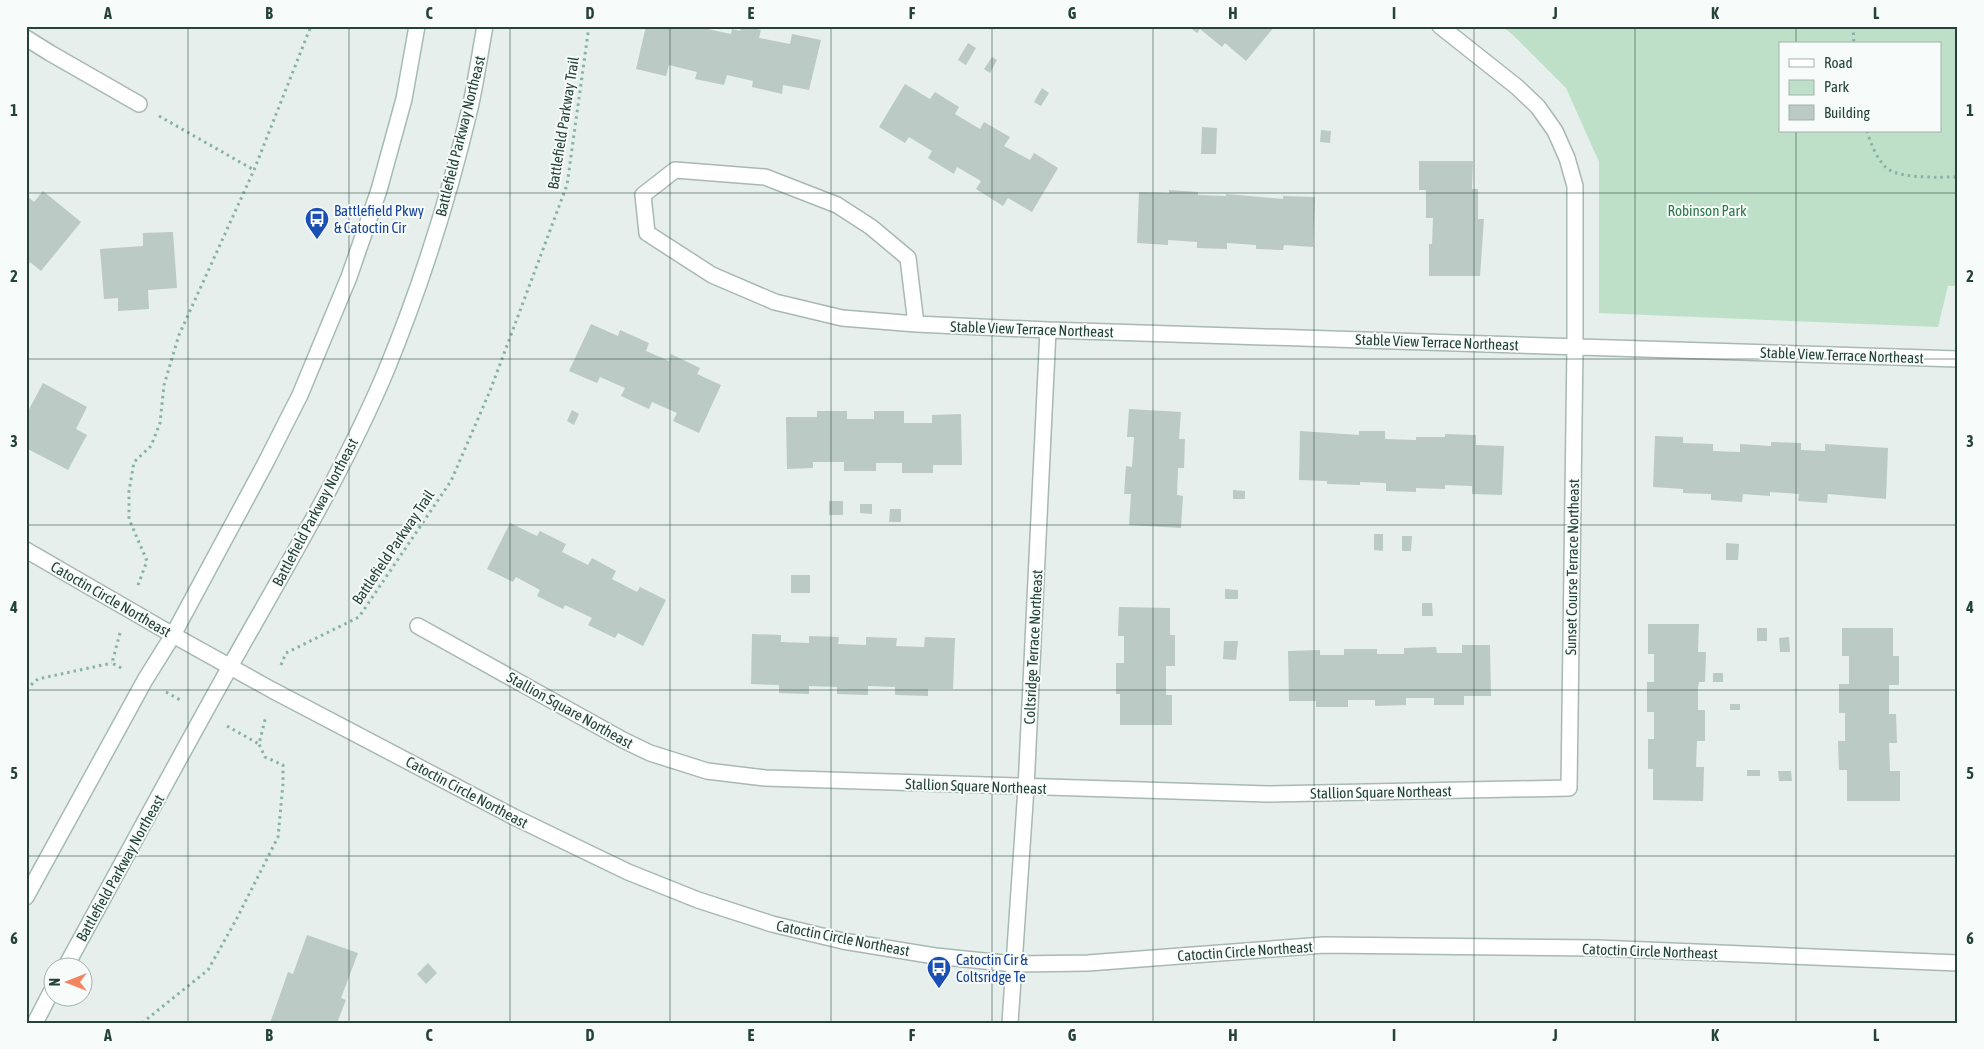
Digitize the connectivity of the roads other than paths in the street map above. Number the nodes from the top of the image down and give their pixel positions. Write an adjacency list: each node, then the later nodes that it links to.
1 (417, 26): 12 (street)
2 (485, 26): 13 (street, Battlefield Parkway Northeast)
3 (1440, 26): 8 (street, Sunset Course Terrace Northeast)
4 (26, 38): 5 (street)
5 (139, 104)
6 (916, 324): 6 (street, Stable View Terrace Northeast); 7 (street, Stable View Terrace Northeast)
7 (1048, 330): 8 (street, Stable View Terrace Northeast); 14 (street, Coltsridge Terrace Northeast)
8 (1575, 347): 9 (street, Stable View Terrace Northeast); 15 (street, Sunset Course Terrace Northeast)
9 (1958, 359)
10 (26, 550): 12 (street, Catoctin Circle Northeast)
11 (418, 626): 14 (street, Stallion Square Northeast)
12 (173, 635): 13 (street, Catoctin Circle Northeast); 16 (street)
13 (231, 666): 17 (street, Battlefield Parkway Northeast); 19 (street, Catoctin Circle Northeast)
14 (1026, 788): 15 (street, Stallion Square Northeast); 19 (street, Coltsridge Terrace Northeast)
15 (1569, 788)
16 (26, 897)
17 (72, 956)
18 (1958, 963): 19 (street, Catoctin Circle Northeast)
19 (1014, 964): 22 (street, Coltsridge Terrace Northeast)
20 (44, 1006): 21 (street)
21 (35, 1023)
22 (1010, 1023)

